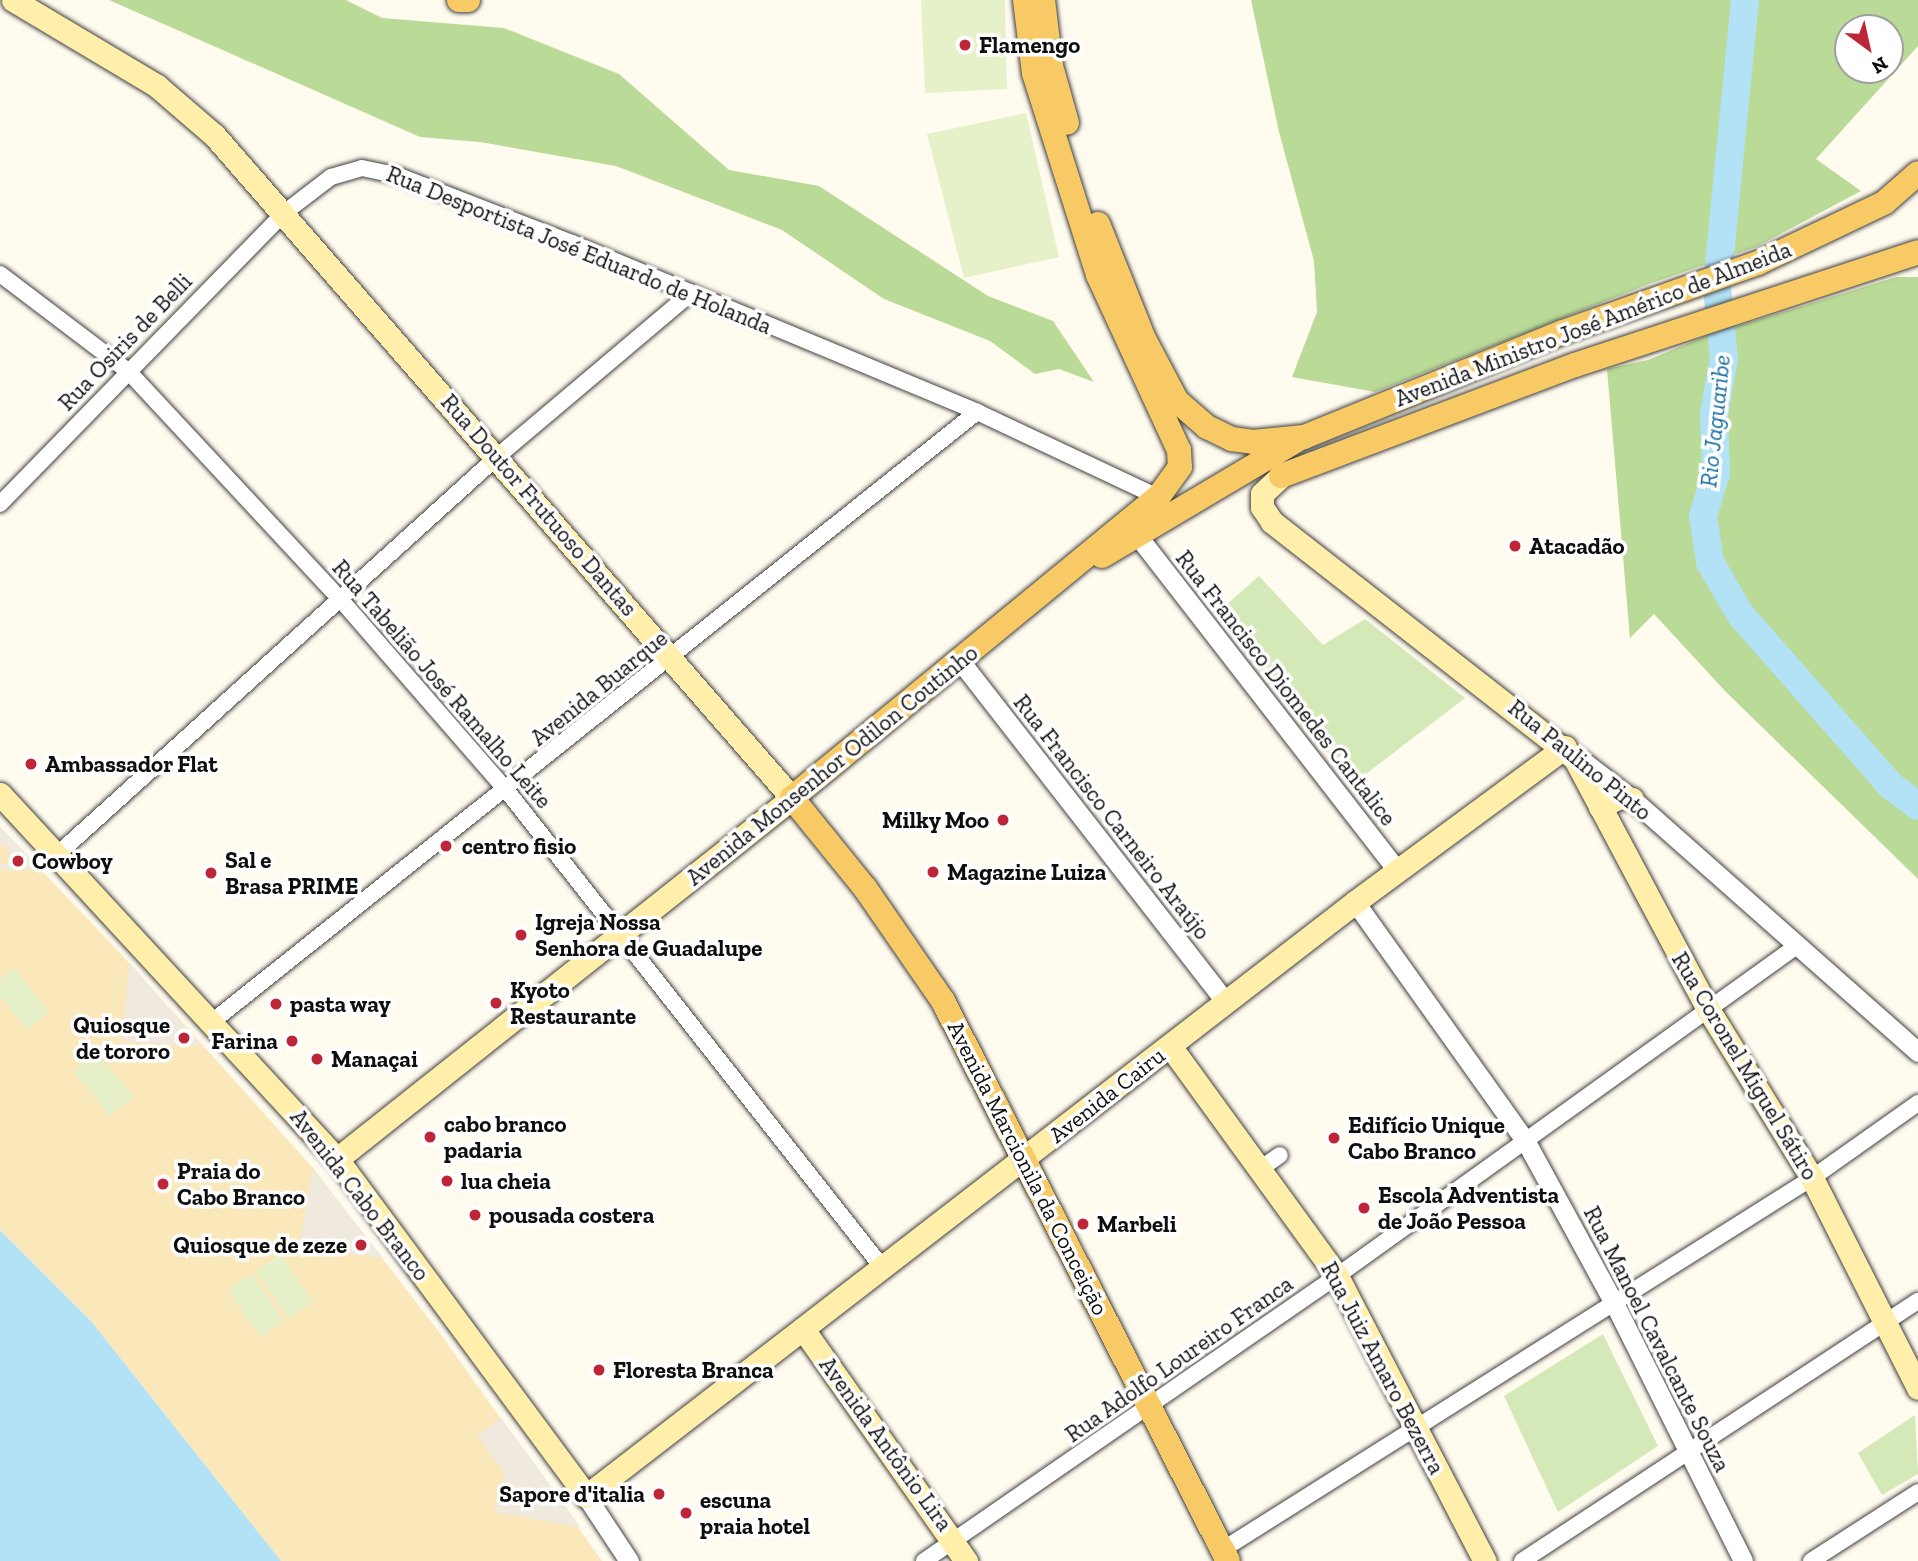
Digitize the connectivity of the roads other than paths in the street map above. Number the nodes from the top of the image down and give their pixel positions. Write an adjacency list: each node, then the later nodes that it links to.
1 (13, 0): 9 (main road)
2 (458, 0): 3 (main road)
3 (468, 0)
4 (1025, 0): 18 (main road, Avenida Monsenhor Odilon Coutinho)
5 (1043, 0): 15 (main road, Avenida Ministro José Américo de Almeida)
6 (1918, 173): 7 (main road, Avenida Ministro José Américo de Almeida)
7 (1884, 203): 8 (main road); 15 (main road, Avenida Ministro José Américo de Almeida)
8 (1918, 203)
9 (284, 213): 12 (street, Rua Desportista José Eduardo de Holanda); 13 (street, Rua Osiris de Belli); 16 (main road, Rua Doutor Frutuoso Dantas)
10 (1914, 255): 17 (main road, Avenida Ministro José Américo de Almeida)
11 (0, 274): 13 (street, Rua Tabelião José Ramalho Leite)
12 (691, 293): 14 (street, Rua Desportista José Eduardo de Holanda); 16 (street)
13 (128, 371): 19 (street, Rua Osiris de Belli); 22 (street, Rua Tabelião José Ramalho Leite)
14 (977, 412): 18 (street, Rua Desportista José Eduardo de Holanda); 23 (street, Avenida Buarque)
15 (1304, 437): 20 (main road)
16 (498, 456): 22 (street); 23 (main road, Rua Doutor Frutuoso Dantas)
17 (1281, 476): 25 (main road, Rua Paulino Pinto)
18 (1158, 497): 21 (main road, Avenida Monsenhor Odilon Coutinho)
19 (0, 504)
20 (1138, 535): 21 (main road); 32 (street, Rua Francisco Diomedes Cantalice)
21 (1041, 593): 24 (main road, Avenida Monsenhor Odilon Coutinho)
22 (341, 600): 26 (street, Rua Tabelião José Ramalho Leite); 31 (street)
23 (671, 659): 26 (street, Avenida Buarque); 28 (main road, Rua Doutor Frutuoso Dantas)
24 (961, 662): 28 (main road, Avenida Monsenhor Odilon Coutinho); 36 (street, Rua Francisco Carneiro Araújo)
25 (1564, 747): 29 (street, Rua Paulino Pinto); 30 (main road, Rua Coronel Miguel Sátiro); 32 (main road, Avenida Cairu)
26 (507, 791): 34 (street, Rua Tabelião José Ramalho Leite); 38 (street, Avenida Buarque)
27 (0, 794): 31 (main road, Avenida Cabo Branco)
28 (792, 798): 34 (main road, Avenida Monsenhor Odilon Coutinho); 45 (main road, Avenida Marcionila da Conceição)
29 (1632, 799): 30 (main road); 35 (street, Rua Paulino Pinto)
30 (1600, 807): 37 (main road, Rua Coronel Miguel Sátiro)
31 (59, 853): 38 (main road, Avenida Cabo Branco)
32 (1397, 870): 33 (main road, Avenida Cairu)
33 (1355, 902): 36 (main road, Avenida Cairu); 42 (street, Rua Manoel Cavalcante Souza)
34 (621, 935): 44 (main road, Avenida Monsenhor Odilon Coutinho); 48 (street, Rua Tabelião José Ramalho Leite)
35 (1798, 945): 37 (street, Rua Adolfo Loureiro Franca); 40 (street, Rua Paulino Pinto)
36 (1226, 1003): 39 (main road, Avenida Cairu)
37 (1707, 1009): 42 (street, Rua Adolfo Loureiro Franca); 47 (main road, Rua Coronel Miguel Sátiro)
38 (213, 1021): 44 (main road, Avenida Cabo Branco)
39 (1170, 1046): 45 (main road, Avenida Cairu); 46 (main road, Rua Juiz Amaro Bezerra)
40 (1918, 1052)
41 (1918, 1103): 47 (street)
42 (1525, 1140): 49 (street, Rua Adolfo Loureiro Franca); 51 (street, Rua Manoel Cavalcante Souza)
43 (1280, 1155): 46 (street)
44 (337, 1159): 59 (main road, Avenida Cabo Branco)
45 (1026, 1159): 48 (main road, Avenida Cairu); 55 (main road, Avenida Marcionila da Conceição)
46 (1260, 1170): 49 (main road, Rua Juiz Amaro Bezerra)
47 (1812, 1178): 51 (street); 52 (main road, Rua Coronel Miguel Sátiro)
48 (882, 1267): 53 (main road, Avenida Cairu)
49 (1338, 1276): 55 (street, Rua Adolfo Loureiro Franca); 56 (main road, Rua Juiz Amaro Bezerra)
50 (1918, 1301): 52 (street)
51 (1615, 1305): 56 (street); 57 (street, Rua Manoel Cavalcante Souza)
52 (1888, 1322): 54 (main road, Rua Coronel Miguel Sátiro); 57 (street)
53 (803, 1329): 59 (main road, Avenida Cairu); 60 (main road, Avenida Antônio Lira)
54 (1918, 1388)
55 (1149, 1407): 60 (street, Rua Adolfo Loureiro Franca); 61 (main road, Avenida Marcionila da Conceição)
56 (1417, 1428): 61 (street); 64 (main road, Rua Juiz Amaro Bezerra)
57 (1688, 1450): 65 (street); 66 (street, Rua Manoel Cavalcante Souza)
58 (1918, 1492): 67 (street)
59 (586, 1496): 62 (street, Avenida Cabo Branco)
60 (961, 1551): 63 (street, Rua Adolfo Loureiro Franca)
61 (1225, 1555)
62 (629, 1561)
63 (923, 1561)
64 (1485, 1561)
65 (1522, 1561)
66 (1743, 1561)
67 (1811, 1561)

